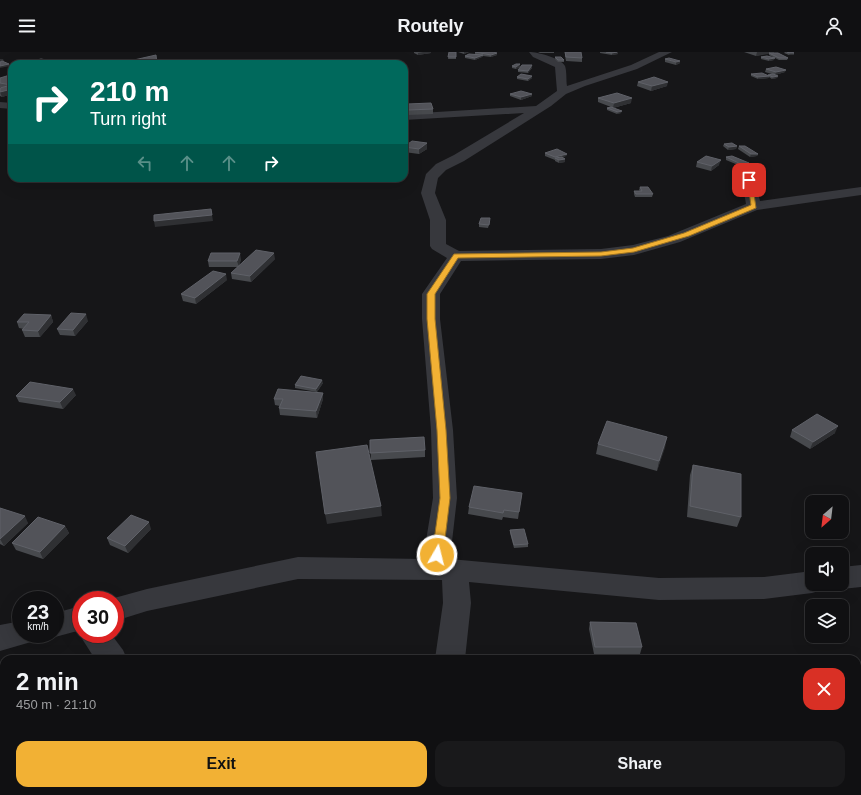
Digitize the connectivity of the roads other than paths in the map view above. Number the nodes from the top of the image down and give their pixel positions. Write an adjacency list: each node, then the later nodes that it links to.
1 (534, 52): 3 (street)
2 (667, 52): 3 (street)
3 (562, 92): 4 (street)
4 (541, 108): 5 (street); 9 (street)
5 (408, 117)
6 (749, 180): 8 (street)
7 (861, 191): 8 (street)
8 (754, 206): 9 (street)
9 (456, 256): 10 (street)
10 (445, 570): 13 (street); 14 (street); 19 (street)
11 (861, 576): 12 (street)
12 (849, 577)
13 (805, 583)
14 (124, 606)
15 (12, 635): 16 (street)
16 (0, 638)
17 (100, 643): 18 (street)
18 (109, 655)
19 (450, 655)

